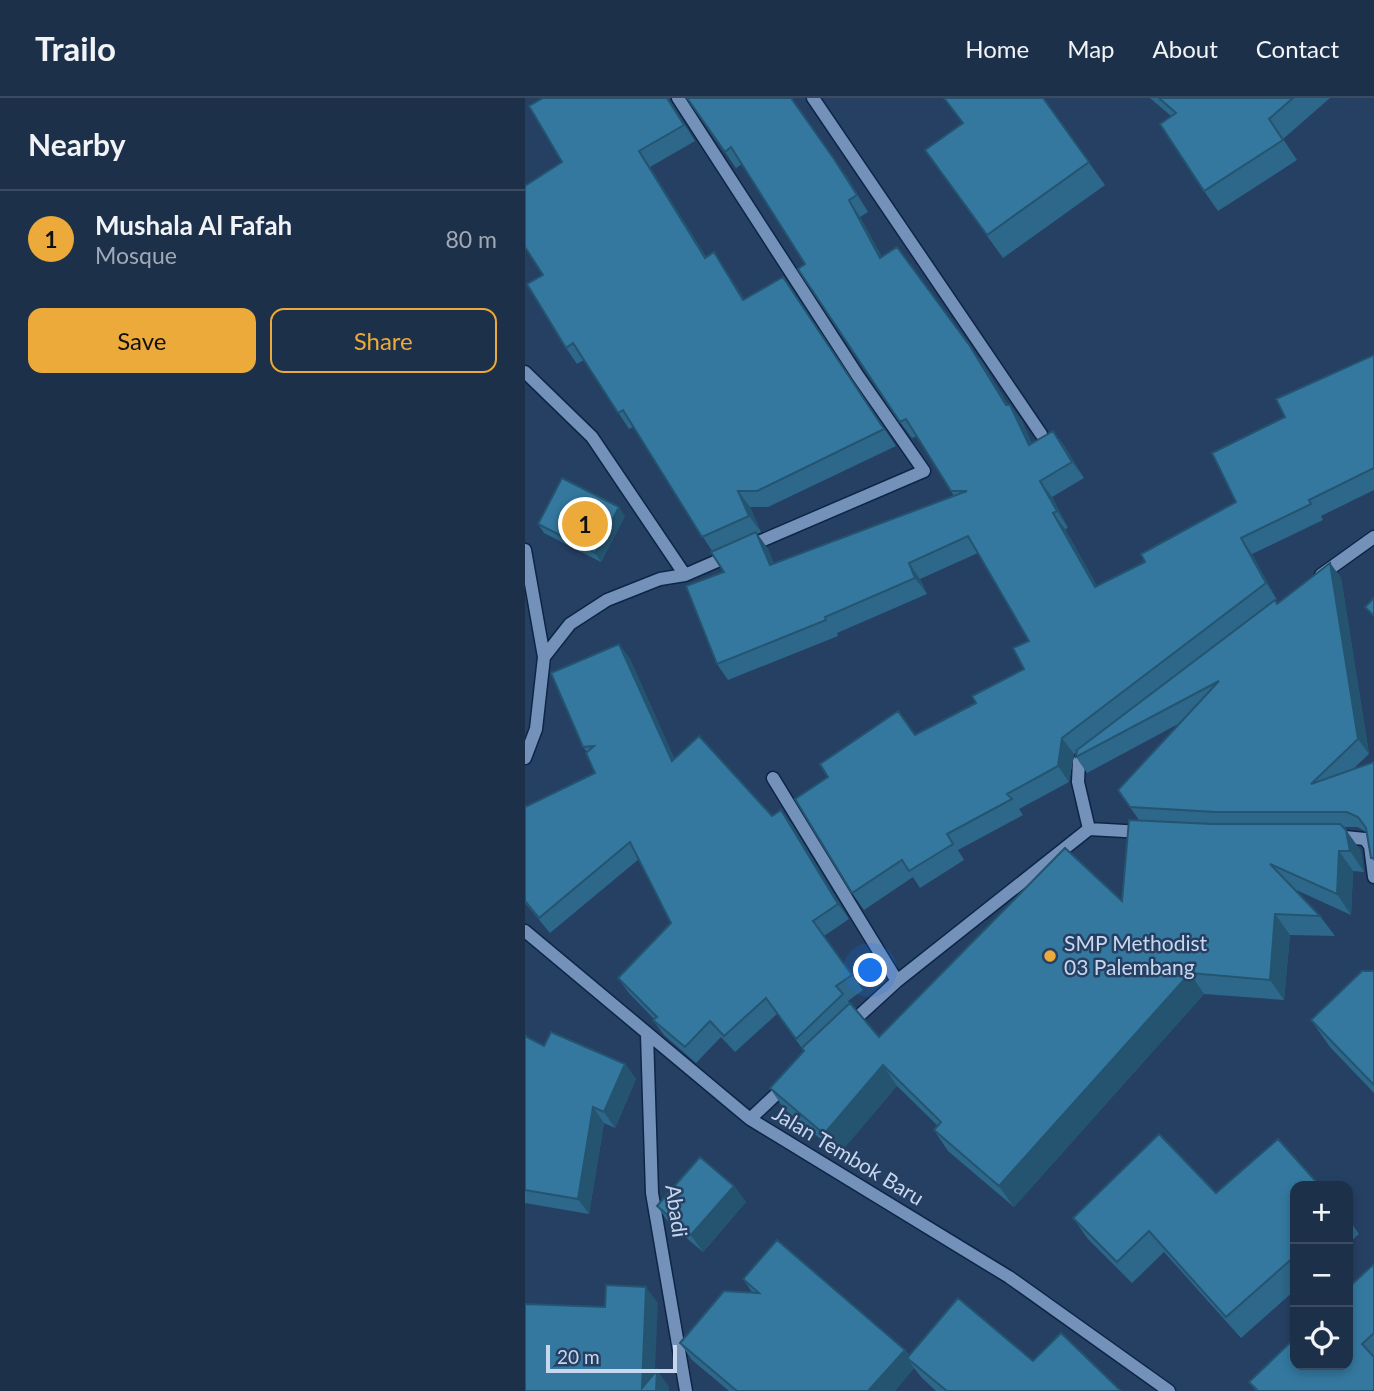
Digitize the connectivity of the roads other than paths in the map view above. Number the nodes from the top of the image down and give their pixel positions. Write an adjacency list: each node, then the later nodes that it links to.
1 (678, 98): 7 (street)
2 (813, 98): 4 (street)
3 (525, 372): 7 (street)
4 (1041, 433)
5 (1374, 537): 8 (street)
6 (525, 550): 9 (street)
7 (685, 575): 9 (street)
8 (1315, 579)
9 (544, 657): 11 (street)
10 (1100, 744): 13 (street)
11 (525, 758)
12 (773, 778): 18 (street)
13 (1089, 829): 14 (street); 18 (street)
14 (1158, 833)
15 (1318, 836): 16 (street)
16 (1374, 877)
17 (525, 931): 19 (street, Jalan Tembok Baru)
18 (897, 981): 20 (street)
19 (647, 1034): 22 (street, Jalan Tembok Baru); 23 (street, Abadi)
20 (837, 1037)
21 (797, 1075): 22 (street)
22 (750, 1119): 24 (street, Jalan Tembok Baru)
23 (686, 1391)
24 (1169, 1391)

